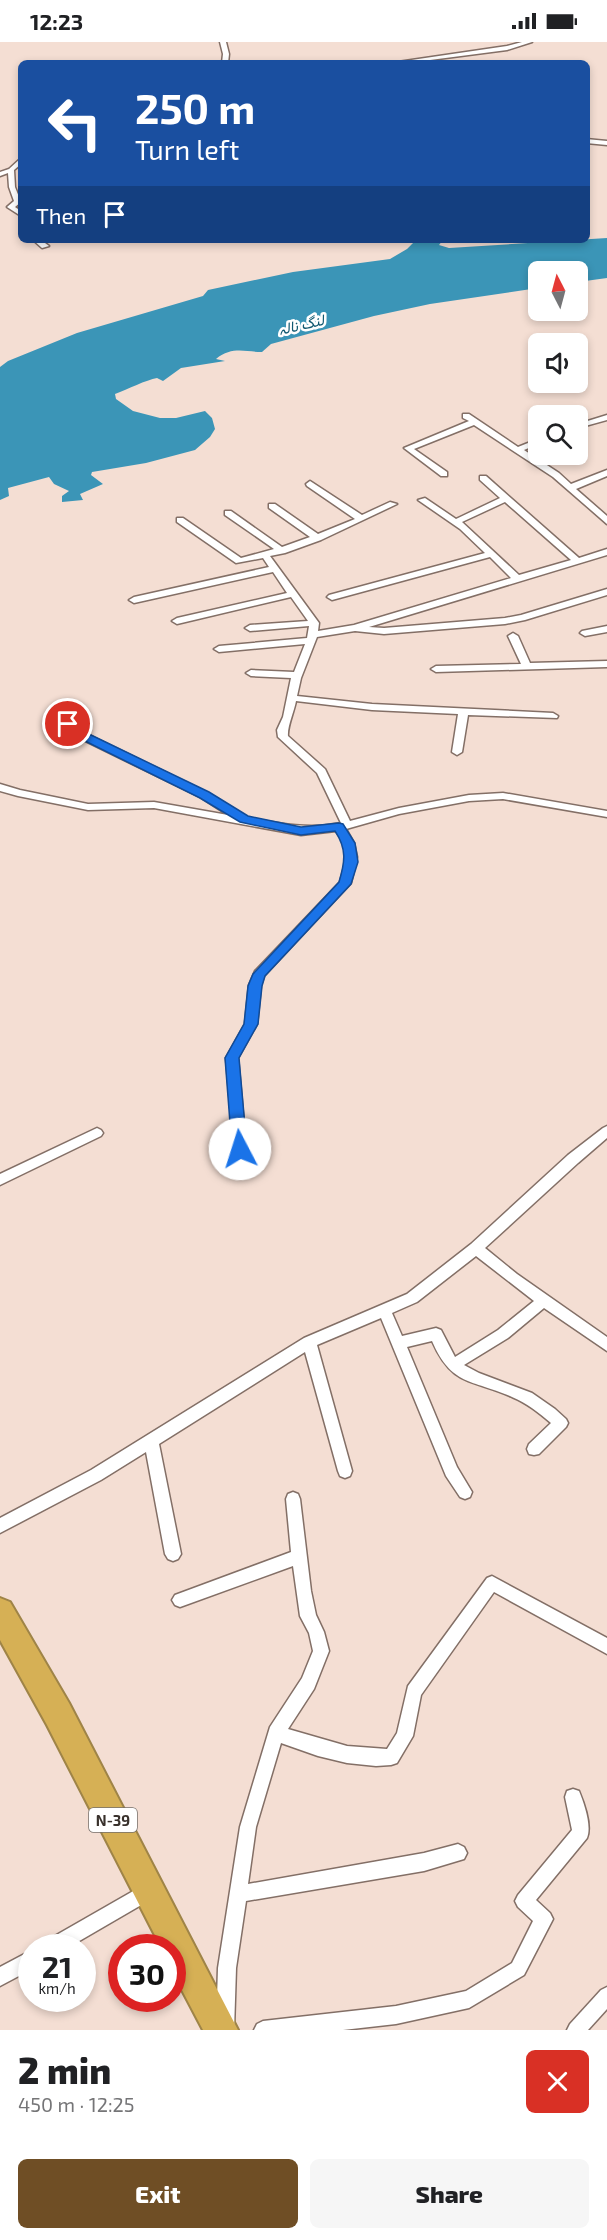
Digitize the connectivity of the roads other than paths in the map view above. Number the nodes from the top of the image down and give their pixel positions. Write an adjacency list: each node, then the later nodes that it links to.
1 (223, 42): 3 (street)
2 (529, 42): 4 (street)
3 (225, 60)
4 (416, 60)
5 (590, 141): 6 (street)
6 (607, 143)
7 (18, 163): 8 (street)
8 (11, 170): 9 (street); 10 (street)
9 (0, 174)
10 (18, 198)
11 (18, 201): 12 (street)
12 (18, 212)
13 (41, 243): 14 (street)
14 (45, 246)
15 (466, 416): 17 (street)
16 (607, 417): 18 (street)
17 (474, 422): 20 (street); 22 (street)
18 (588, 423)
19 (528, 446): 20 (street)
20 (518, 450): 25 (street)
21 (607, 473): 25 (street)
22 (444, 474)
23 (483, 478): 26 (street)
24 (310, 484): 31 (street)
25 (570, 488): 33 (street)
26 (507, 498): 34 (street); 40 (street)
27 (422, 500): 34 (street)
28 (393, 504): 31 (street)
29 (272, 506): 35 (street)
30 (228, 513): 36 (street)
31 (362, 519): 35 (street)
32 (180, 520): 39 (street)
33 (606, 520)
34 (456, 522): 38 (street)
35 (318, 538): 36 (street)
36 (282, 550): 39 (street)
37 (607, 552): 40 (street)
38 (492, 554): 42 (street); 45 (street)
39 (265, 555): 41 (street)
40 (577, 561): 42 (street)
41 (275, 569): 44 (street); 46 (street)
42 (519, 580): 50 (street)
43 (607, 592): 50 (street)
44 (293, 594): 47 (street); 48 (street)
45 (332, 597)
46 (134, 600)
47 (177, 621)
48 (314, 623): 49 (street); 54 (street)
49 (250, 628)
50 (355, 628): 54 (street)
51 (607, 630): 52 (street)
52 (585, 633)
53 (513, 636): 57 (street)
54 (311, 638): 55 (street); 60 (street)
55 (219, 649)
56 (607, 664): 57 (street)
57 (527, 667): 58 (street)
58 (436, 669)
59 (251, 673): 60 (street)
60 (297, 675): 61 (street)
61 (292, 698): 62 (street); 69 (street)
62 (464, 711): 64 (street); 65 (street)
63 (67, 713): 68 (street)
64 (553, 716)
65 (457, 752)
66 (0, 787): 68 (street)
67 (607, 814): 69 (street)
68 (244, 820): 69 (street)
69 (343, 826): 72 (street)
70 (607, 1131): 74 (street)
71 (97, 1133): 73 (street)
72 (240, 1149)
73 (0, 1180)
74 (476, 1248): 75 (street); 76 (street)
75 (544, 1300): 79 (street); 80 (street)
76 (384, 1309): 77 (street); 78 (street)
77 (309, 1342): 81 (street); 83 (street)
78 (398, 1342): 80 (street); 84 (street)
79 (607, 1345)
80 (453, 1365): 82 (street)
81 (151, 1441): 86 (street); 87 (street)
82 (534, 1449)
83 (345, 1471)
84 (465, 1492)
85 (293, 1499): 88 (street)
86 (0, 1526)
87 (173, 1554)
88 (298, 1557): 89 (street); 92 (street)
89 (180, 1600)
90 (0, 1612): 95 (highway, N-39)
91 (607, 1646): 92 (street)
92 (276, 1733): 96 (street)
93 (573, 1797): 102 (street)
94 (458, 1854): 96 (street)
95 (149, 1891): 97 (street); 101 (highway, N-39)
96 (238, 1894): 101 (street)
97 (75, 1934)
98 (18, 1967): 99 (street)
99 (0, 1977)
100 (607, 1996): 103 (street)
101 (223, 2030)
102 (263, 2030)
103 (576, 2030)

